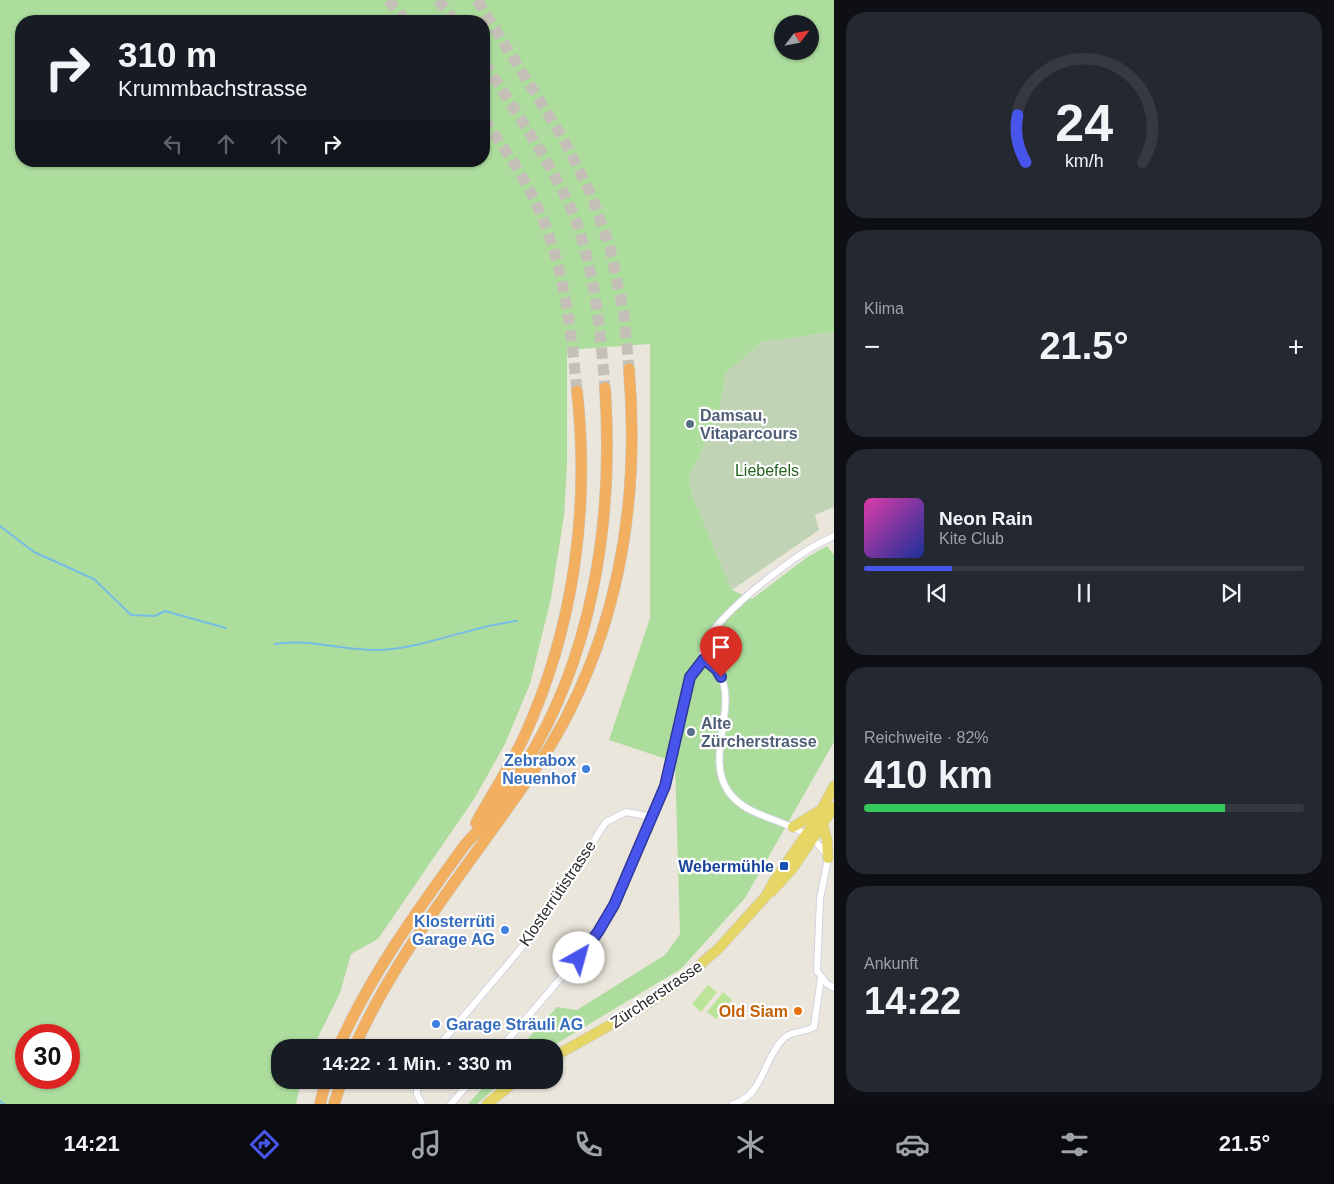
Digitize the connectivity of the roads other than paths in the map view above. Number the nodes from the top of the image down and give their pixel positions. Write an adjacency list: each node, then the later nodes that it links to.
1 (629, 369): 18 (highway)
2 (605, 388): 13 (highway)
3 (577, 391): 13 (highway)
4 (834, 536): 5 (street)
5 (704, 659): 9 (street); 11 (street)
6 (834, 786): 8 (main road)
7 (834, 807): 10 (main road)
8 (822, 809): 11 (main road); 12 (main road)
9 (652, 817): 19 (street, Klosterrütistrasse); 20 (street)
10 (823, 825): 12 (main road); 14 (main road)
11 (793, 826): 12 (street)
12 (809, 838): 14 (street); 21 (main road, Zürcherstrasse)
13 (463, 848): 17 (highway)
14 (828, 858): 15 (street)
15 (821, 978): 16 (street); 27 (street)
16 (834, 988)
17 (342, 1039)
18 (358, 1039)
19 (445, 1039)
20 (509, 1039)
21 (563, 1052)
22 (324, 1089): 28 (highway)
23 (339, 1089): 29 (highway)
24 (417, 1089): 30 (street)
25 (464, 1089): 31 (street)
26 (506, 1089): 32 (main road)
27 (743, 1103): 33 (street)
28 (320, 1104)
29 (334, 1104)
30 (422, 1104)
31 (451, 1104)
32 (487, 1104)
33 (733, 1104)

